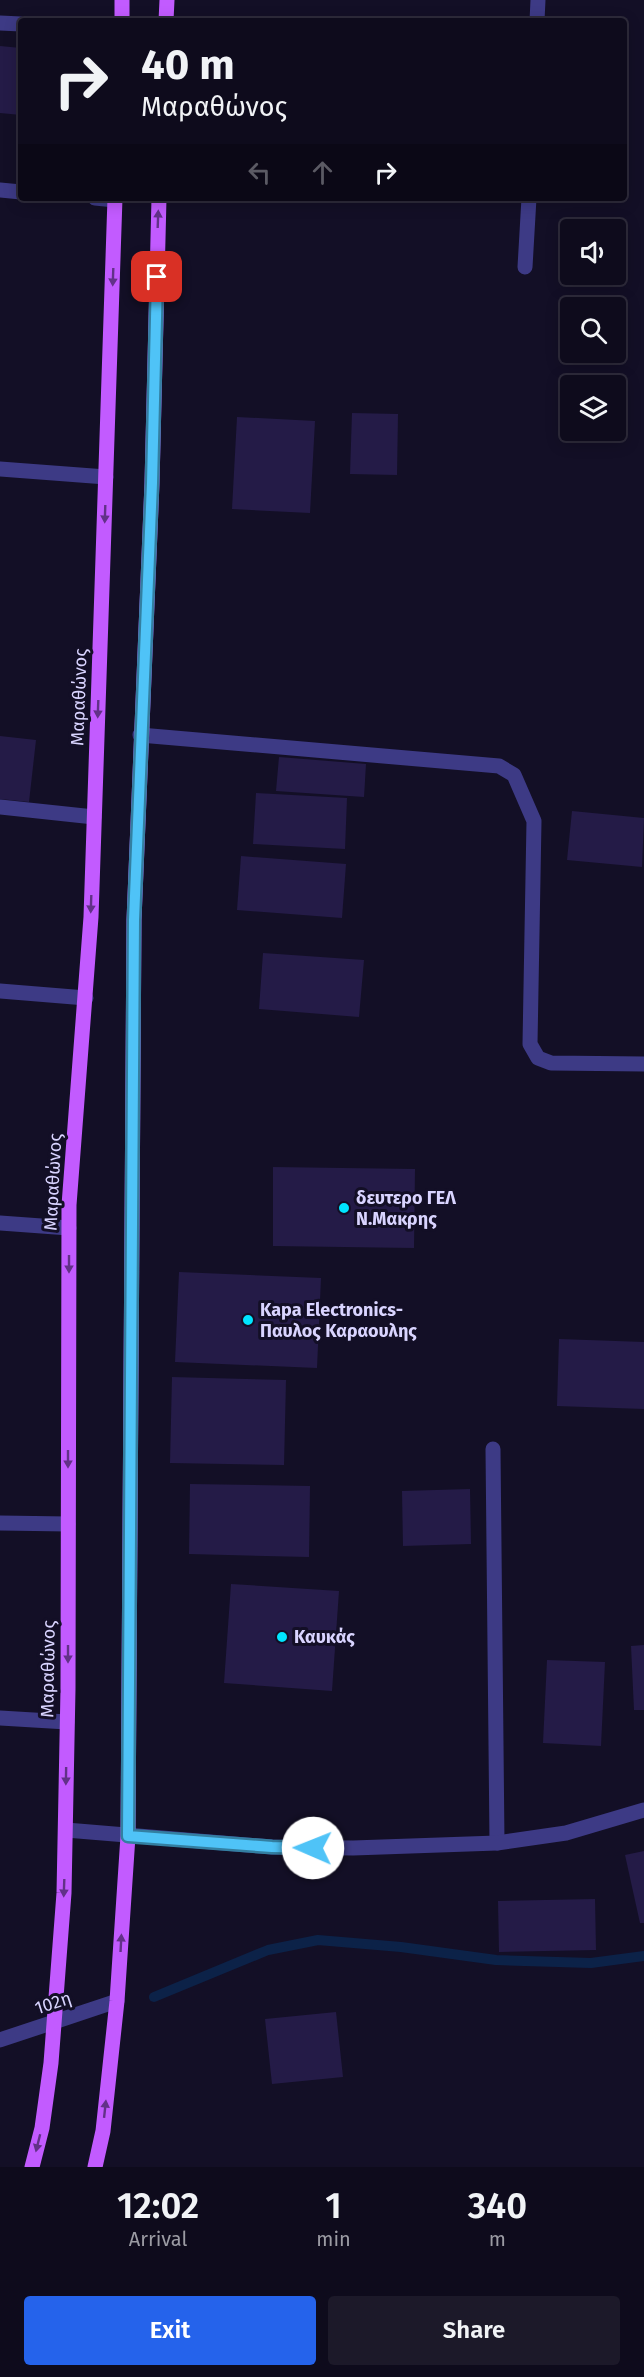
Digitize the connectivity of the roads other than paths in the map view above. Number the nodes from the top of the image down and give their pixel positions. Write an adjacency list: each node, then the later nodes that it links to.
1 (122, 0): 4 (main road)
2 (167, 0): 5 (main road)
3 (538, 0): 6 (street)
4 (122, 18)
5 (166, 18)
6 (537, 18)
7 (0, 22): 8 (street)
8 (18, 24)
9 (0, 190): 10 (street)
10 (18, 192)
11 (115, 201): 16 (main road, Μαραθώνος, one-way to 16)
12 (159, 201): 17 (main road, one-way to 12)
13 (529, 201): 14 (street)
14 (525, 267)
15 (0, 470): 16 (street)
16 (106, 477): 19 (main road, Μαραθώνος, one-way to 19)
17 (140, 735): 22 (street); 32 (main road)
18 (0, 807): 19 (street)
19 (94, 817): 21 (main road, Μαραθώνος, one-way to 21)
20 (0, 991): 21 (street)
21 (86, 998): 24 (main road, Μαραθώνος)
22 (644, 1064)
23 (0, 1223): 24 (street)
24 (69, 1228): 27 (main road, Μαραθώνος, one-way to 27)
25 (493, 1449): 33 (street)
26 (0, 1523): 27 (street)
27 (68, 1524): 29 (main road, Μαραθώνος, one-way to 29)
28 (0, 1718): 29 (street)
29 (67, 1722): 31 (main road, Μαραθώνος, one-way to 31)
30 (644, 1810): 33 (street)
31 (66, 1830): 32 (street); 35 (main road, Μαραθώνος, one-way to 35)
32 (128, 1836): 33 (street); 34 (main road, one-way to 32)
33 (497, 1843)
34 (117, 2001): 35 (street, 102η); 38 (main road, one-way to 34)
35 (55, 2023): 36 (street, 102η); 37 (main road, Μαραθώνος, one-way to 37)
36 (0, 2040)
37 (32, 2167)
38 (95, 2167)

